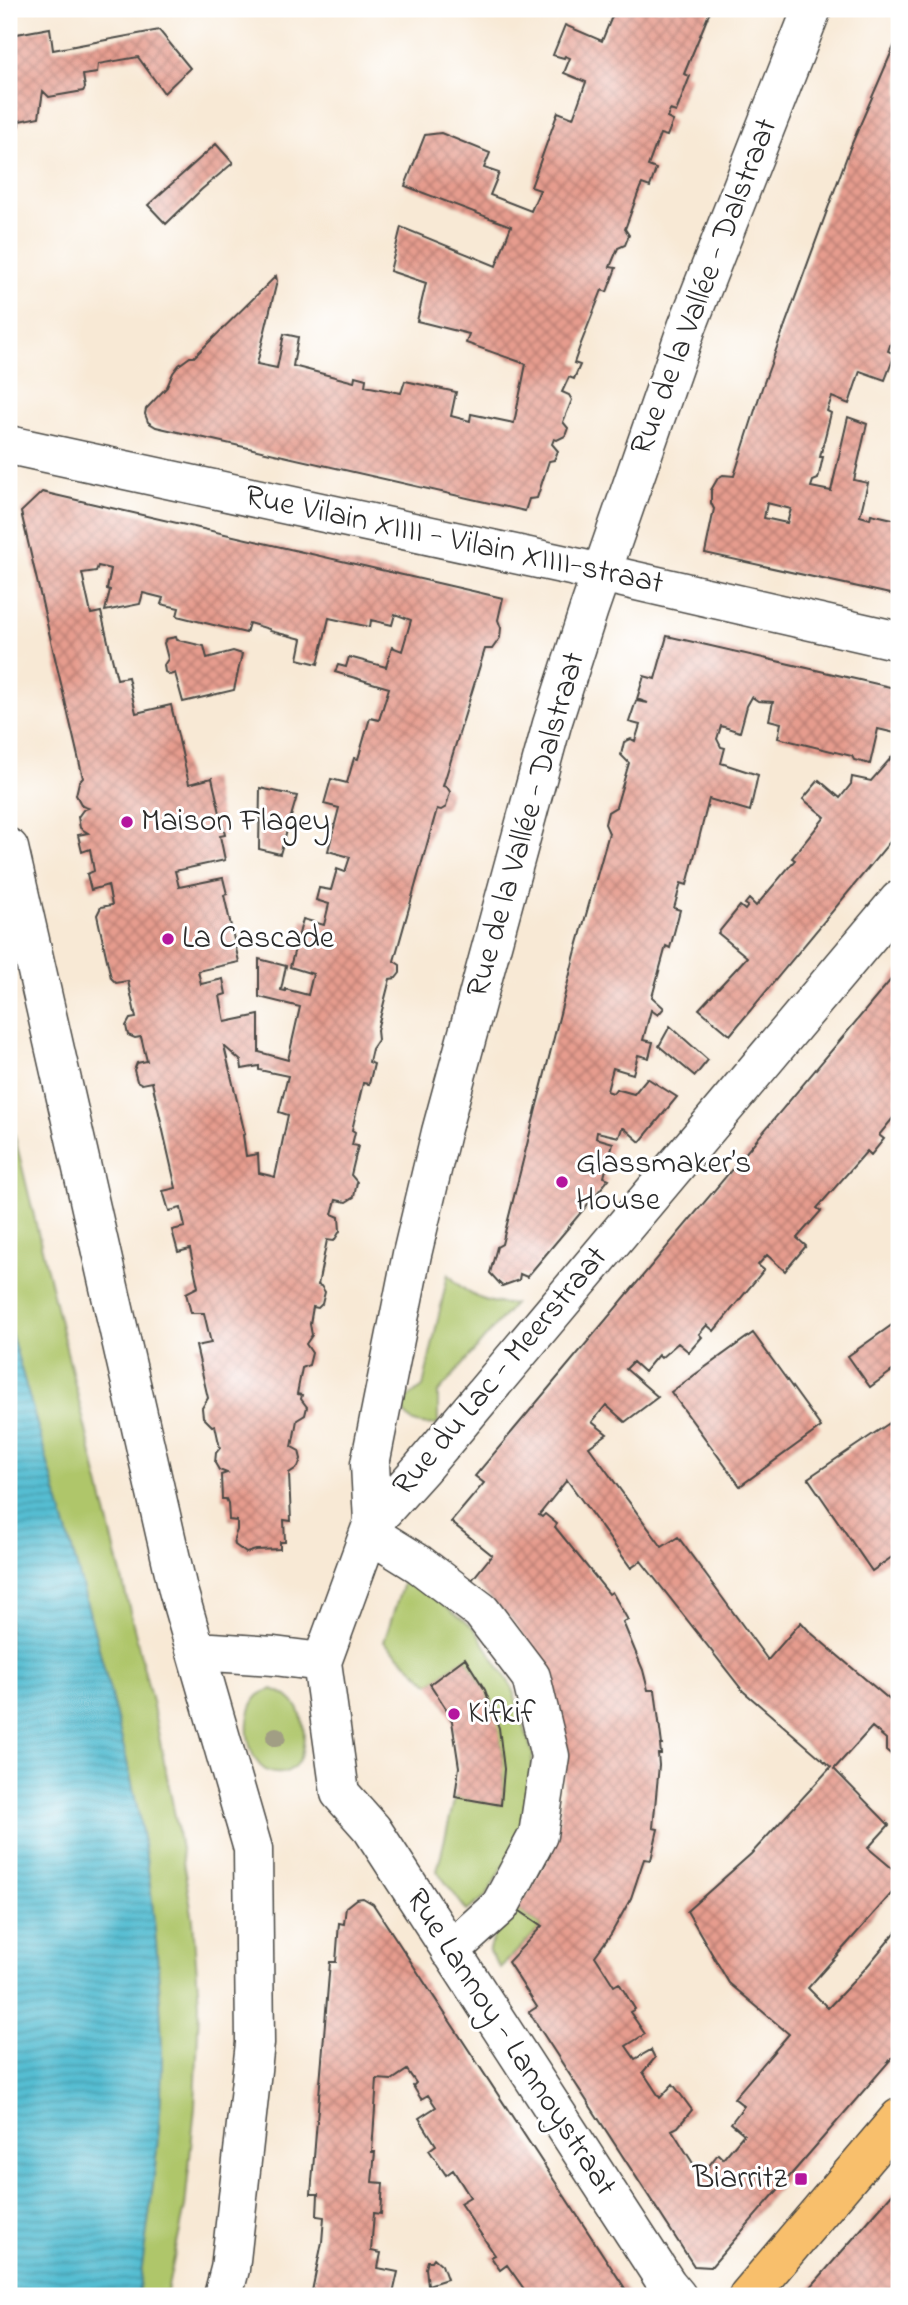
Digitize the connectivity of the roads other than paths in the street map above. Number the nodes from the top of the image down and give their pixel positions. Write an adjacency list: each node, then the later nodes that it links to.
1 (812, 9): 3 (street, Rue de la Vallée - Dalstraat)
2 (9, 445): 3 (street, Rue Vilain XIIII - Vilain XIIII-straat)
3 (601, 573): 4 (street, Rue Vilain XIIII - Vilain XIIII-straat); 7 (street, Rue de la Vallée - Dalstraat)
4 (899, 640)
5 (9, 848): 8 (street)
6 (899, 900): 7 (street, Rue du Lac - Meerstraat)
7 (371, 1527): 9 (street, Rue de la Vallée - Dalstraat); 10 (street)
8 (197, 1651): 9 (street); 12 (street)
9 (322, 1662): 10 (street, Rue Lannoy - Lannoystraat)
10 (450, 1951): 13 (street, Rue Lannoy - Lannoystraat)
11 (899, 2118): 14 (main road)
12 (223, 2296)
13 (677, 2296)
14 (748, 2296)

